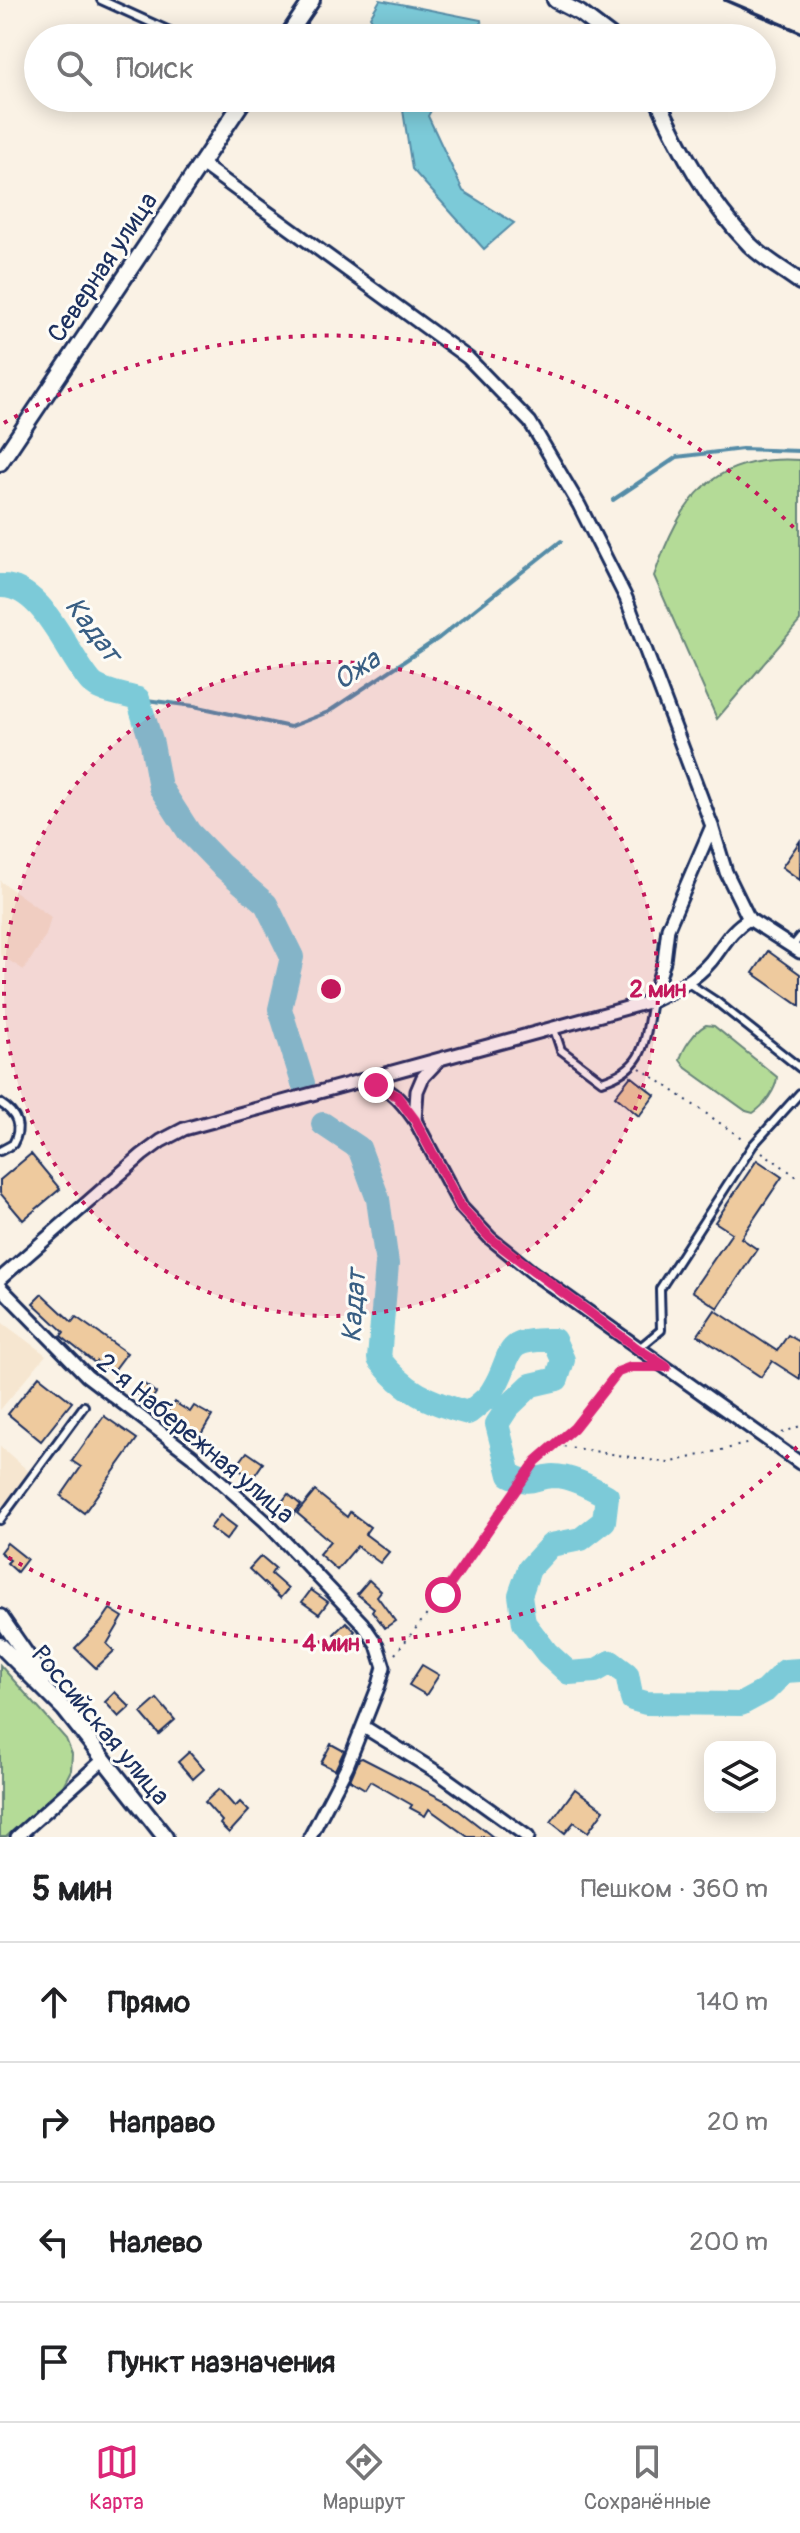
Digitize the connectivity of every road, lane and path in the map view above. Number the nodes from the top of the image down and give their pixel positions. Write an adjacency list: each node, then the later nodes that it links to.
1 (101, 0): 4 (lane)
2 (312, 0): 5 (street)
3 (555, 0): 6 (street)
4 (154, 24)
5 (296, 24)
6 (595, 24)
7 (235, 112): 9 (street, Северная улица)
8 (663, 112): 10 (street)
9 (200, 163): 11 (street, Северная улица); 12 (street)
10 (800, 282)
11 (0, 463)
12 (712, 826): 13 (street); 16 (street)
13 (749, 919): 14 (street); 15 (street)
14 (797, 946)
15 (688, 983): 16 (street); 20 (lane)
16 (652, 1001): 17 (street); 19 (lane)
17 (554, 1029): 18 (street); 19 (lane)
18 (442, 1058): 21 (street); 24 (street)
19 (634, 1064): 25 (path)
20 (800, 1068)
21 (359, 1083): 24 (street); 28 (street)
22 (800, 1093): 25 (lane)
23 (0, 1103): 26 (lane)
24 (415, 1120): 30 (street)
25 (753, 1145): 27 (path); 30 (lane)
26 (0, 1151)
27 (800, 1179)
28 (0, 1279)
29 (0, 1287): 40 (street, 2-я Набережная улица)
30 (638, 1349): 34 (street)
31 (643, 1367): 35 (path)
32 (84, 1406): 37 (lane)
33 (800, 1426): 34 (path)
34 (766, 1439): 35 (path); 36 (street)
35 (554, 1445): 40 (path)
36 (800, 1463)
37 (0, 1520)
38 (0, 1617): 41 (street)
39 (0, 1645): 41 (street, Российская улица)
40 (384, 1667): 42 (street)
41 (64, 1709): 43 (street, Российская улица)
42 (364, 1727): 46 (street); 47 (street)
43 (103, 1760): 44 (street); 45 (street, Российская улица)
44 (17, 1837)
45 (165, 1837)
46 (310, 1837)
47 (528, 1837)

